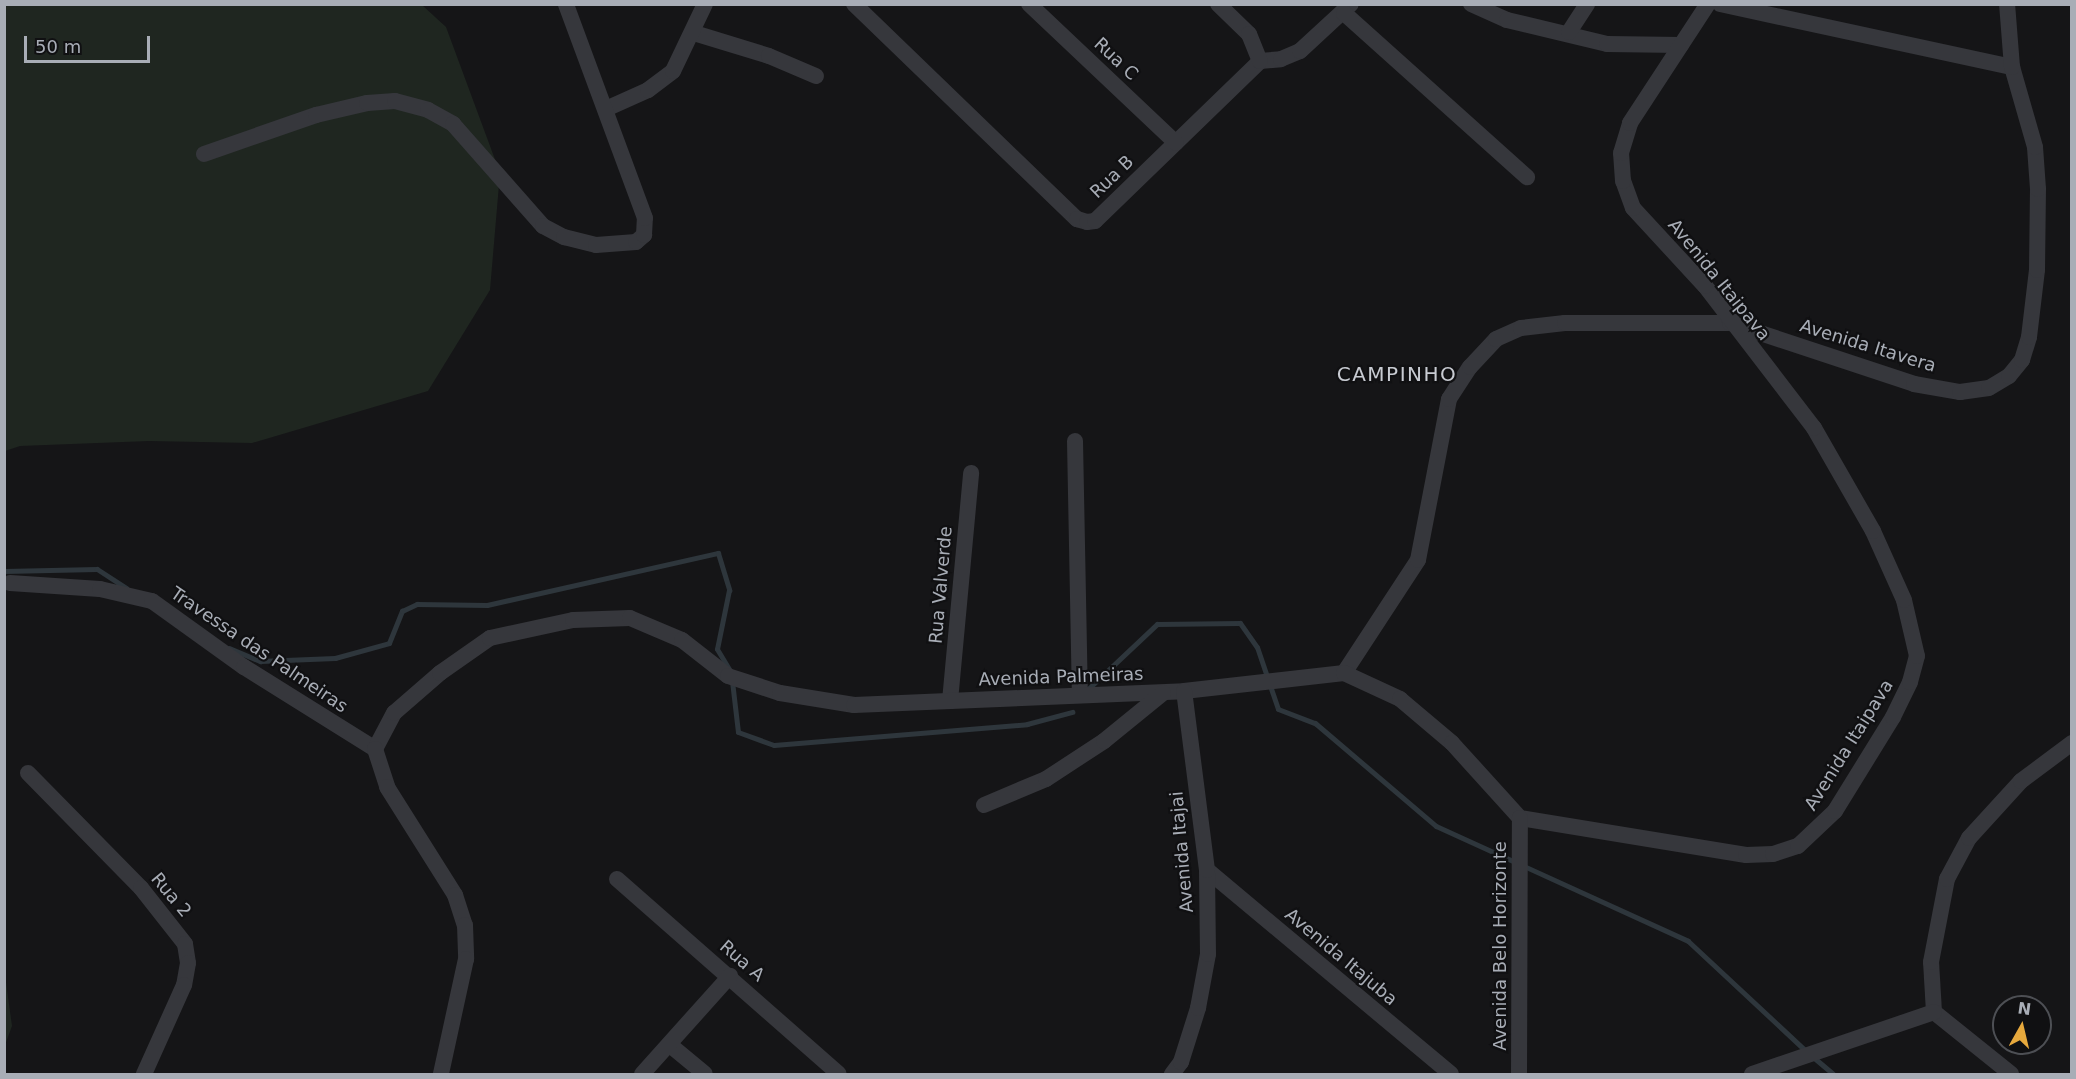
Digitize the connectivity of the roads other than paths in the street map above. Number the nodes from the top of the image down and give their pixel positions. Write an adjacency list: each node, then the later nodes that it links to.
1 (566, 4): 18 (street)
2 (705, 4): 13 (street)
3 (854, 4): 19 (street, Rua B)
4 (1029, 4): 19 (street, Rua C)
5 (1218, 4): 15 (street)
6 (1471, 4): 12 (street)
7 (1587, 4): 12 (street)
8 (1708, 4): 14 (street, Avenida Itaipava)
9 (1720, 4): 16 (street)
10 (2007, 4): 16 (street, Avenida Itavera)
11 (1347, 9): 15 (street, Rua B); 21 (street)
12 (1569, 32): 14 (street)
13 (694, 33): 17 (street); 18 (street)
14 (1680, 45): 22 (street, Avenida Itaipava)
15 (1260, 61): 19 (street, Rua B)
16 (2012, 67): 22 (street, Avenida Itavera)
17 (816, 76)
18 (608, 108): 20 (street)
19 (1176, 142)
20 (204, 154)
21 (1527, 177)
22 (1730, 323): 26 (street, Avenida Itavera); 35 (street, Avenida Itaipava)
23 (1075, 441): 28 (street)
24 (971, 473): 30 (street, Rua Valverde)
25 (10, 583): 32 (street, Travessa das Palmeiras)
26 (1344, 673): 27 (street, Avenida Palmeiras); 35 (street)
27 (1184, 691): 29 (street, Avenida Palmeiras); 36 (street, Avenida Itajai)
28 (1080, 693): 29 (street, Avenida Palmeiras); 30 (street, Avenida Palmeiras)
29 (1163, 693): 34 (street)
30 (950, 701): 32 (street, Avenida Palmeiras)
31 (2072, 743): 39 (street)
32 (375, 749): 42 (street)
33 (28, 773): 41 (street, Rua 2)
34 (984, 805)
35 (1520, 818): 48 (street, Avenida Belo Horizonte)
36 (1207, 870): 46 (street, Avenida Itajai); 47 (street, Avenida Itajuba)
37 (617, 879): 38 (street, Rua A)
38 (730, 976): 40 (street); 45 (street, Rua A)
39 (1934, 1012): 49 (street); 50 (street)
40 (670, 1044): 43 (street); 44 (street)
41 (144, 1074)
42 (441, 1074)
43 (642, 1074)
44 (705, 1074)
45 (839, 1074)
46 (1172, 1074)
47 (1450, 1074)
48 (1519, 1074)
49 (1752, 1074)
50 (2011, 1074)

